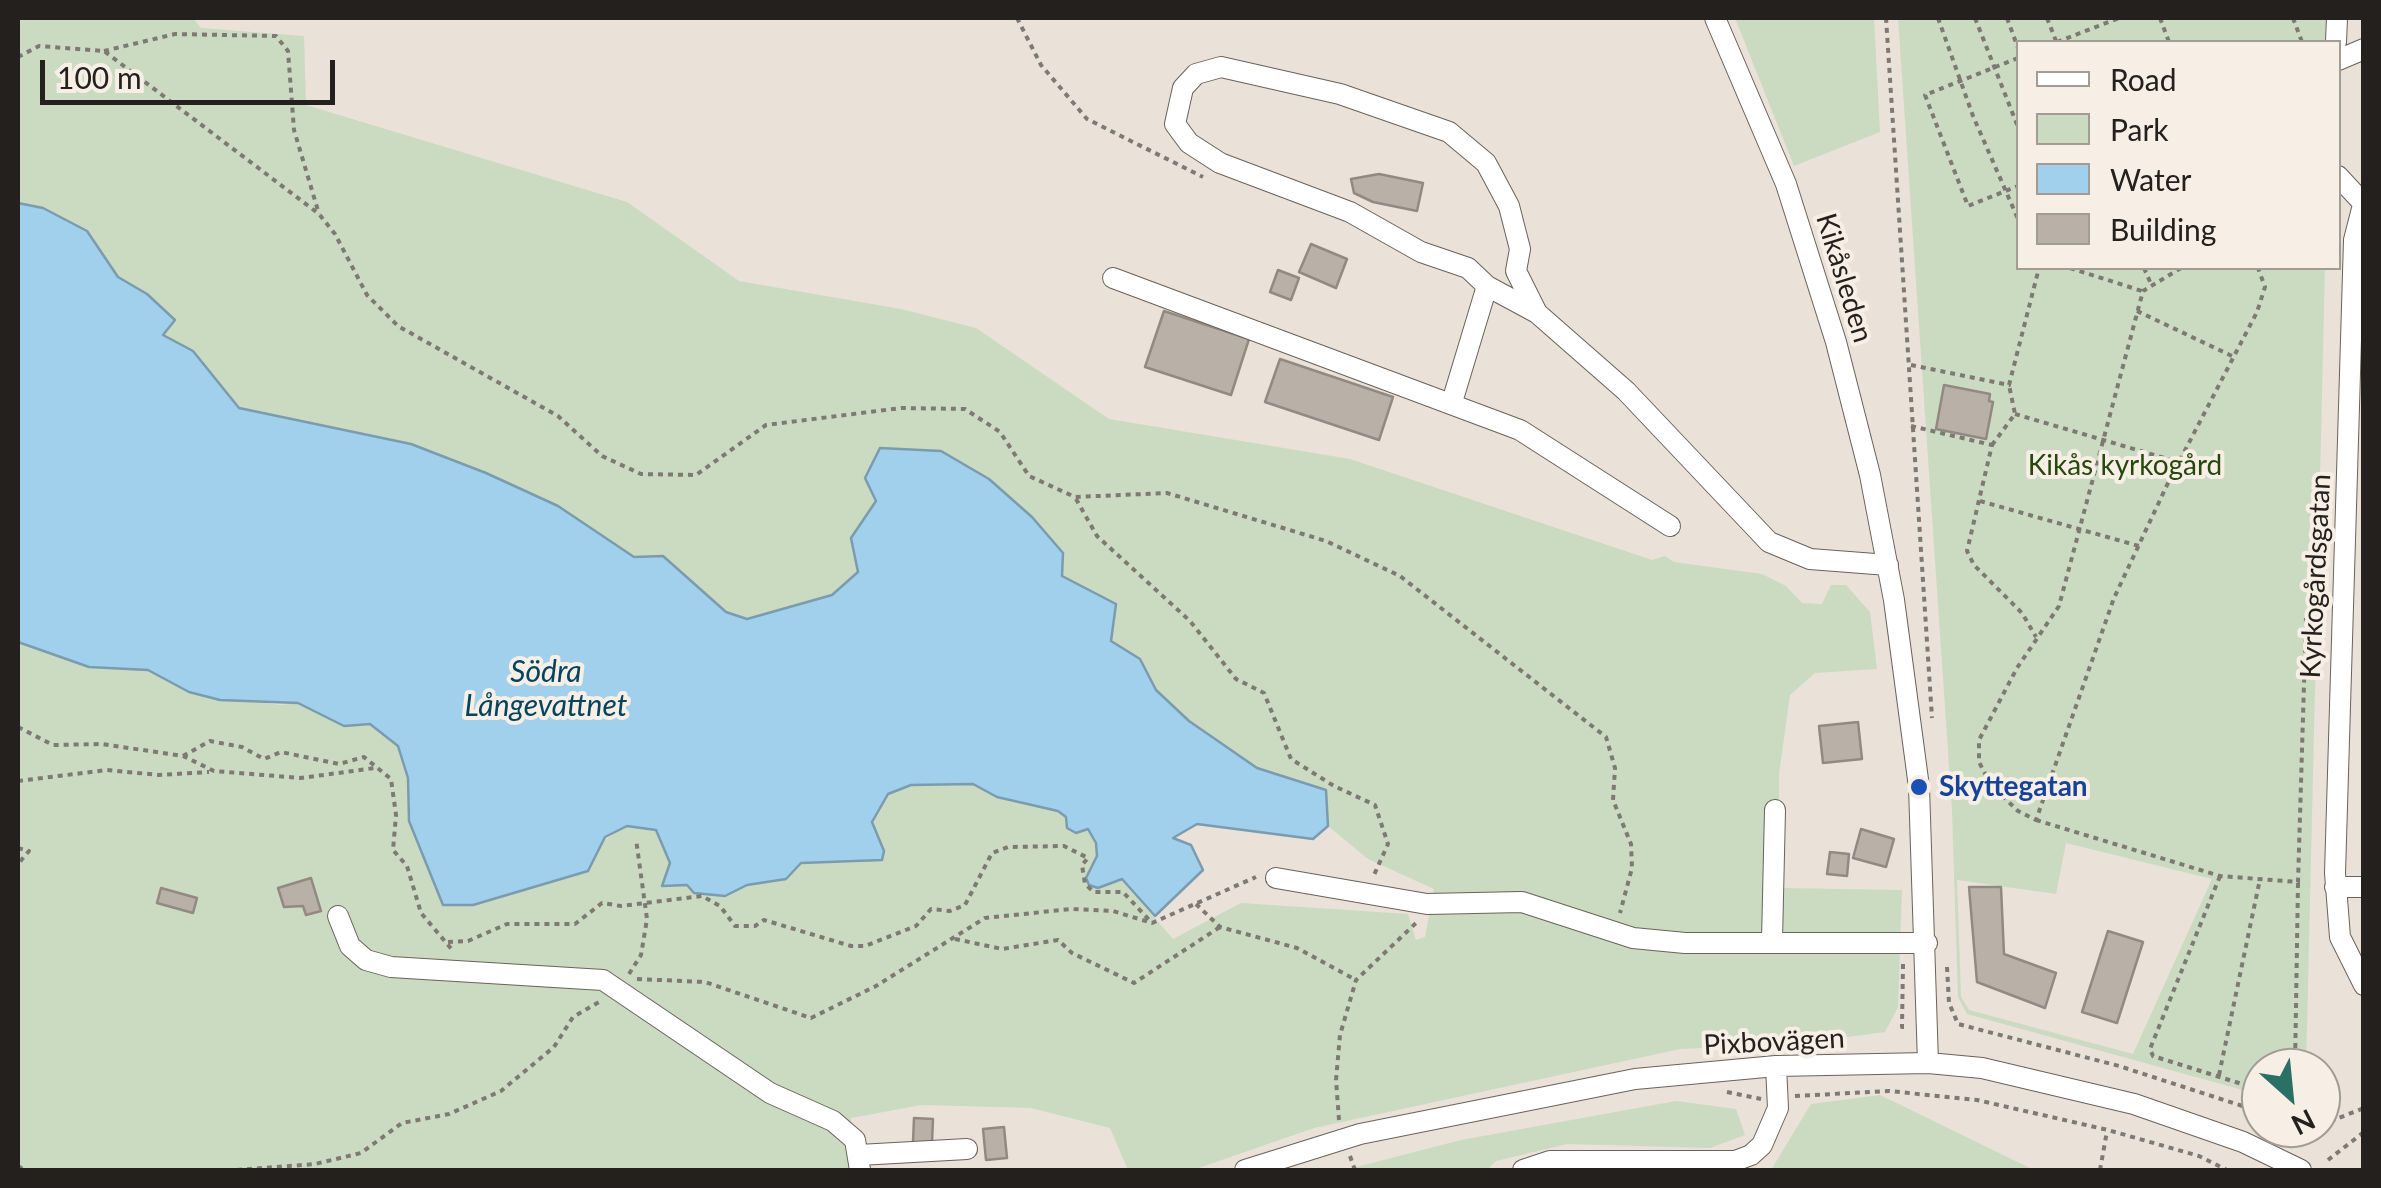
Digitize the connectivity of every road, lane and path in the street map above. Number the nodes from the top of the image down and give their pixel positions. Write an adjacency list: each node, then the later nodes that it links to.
1 (1715, 18): 47 (street, Kikåsleden)
2 (1886, 18): 33 (path)
3 (1938, 18): 13 (path)
4 (1976, 18): 12 (path)
5 (2007, 18): 8 (path)
6 (2118, 18): 7 (path)
7 (2061, 40)
8 (2016, 43)
9 (104, 51): 10 (path); 19 (path); 19 (path)
10 (18, 56)
11 (2016, 59): 12 (path)
12 (1995, 67): 13 (path); 14 (path)
13 (1960, 82): 17 (path); 17 (path)
14 (2016, 122)
15 (2341, 179): 18 (street)
16 (2016, 187): 17 (path)
17 (2004, 191): 20 (path)
18 (2363, 202): 43 (street, Kyrkogårdsgatan)
19 (318, 214): 41 (path)
20 (2016, 215)
21 (2038, 270): 34 (path)
22 (2076, 270): 29 (path)
23 (2145, 270): 27 (path)
24 (2177, 270): 27 (path)
25 (2259, 270): 32 (path)
26 (1114, 278): 35 (street)
27 (2151, 284): 29 (path)
28 (1486, 286): 31 (street); 31 (street); 35 (street)
29 (2142, 291): 30 (path)
30 (2137, 311): 32 (path); 38 (path)
31 (1538, 312): 47 (street)
32 (2233, 356): 40 (path)
33 (1910, 365): 34 (path); 37 (path)
34 (2010, 384): 36 (path)
35 (1452, 402): 44 (street)
36 (2016, 414): 38 (path); 39 (path)
37 (1912, 426): 39 (path); 50 (path)
38 (2102, 437): 40 (path); 45 (path)
39 (1992, 445): 42 (path)
40 (2178, 462): 46 (path)
41 (1074, 497): 67 (path); 74 (path)
42 (1979, 501): 45 (path); 49 (path)
43 (2356, 518): 66 (street, Kyrkogårdsgatan)
44 (1670, 526)
45 (2081, 530): 46 (path); 49 (path)
46 (2139, 546): 57 (path)
47 (1888, 566): 77 (street, Kikåsleden)
48 (2306, 618): 64 (path)
49 (2036, 637): 57 (path)
50 (1932, 726)
51 (18, 727): 52 (path)
52 (182, 756): 53 (path); 54 (path)
53 (375, 768): 54 (path); 68 (path)
54 (214, 771): 55 (path)
55 (18, 781)
56 (1775, 810): 76 (street)
57 (2036, 820): 61 (path)
58 (636, 839): 68 (path)
59 (18, 848): 60 (path)
60 (18, 864)
61 (2220, 876): 63 (path); 85 (path)
62 (1276, 878): 67 (street); 70 (path)
63 (2260, 879): 64 (path); 85 (path)
64 (2298, 882): 82 (path)
65 (2364, 886): 66 (street)
66 (2335, 887): 80 (street, Kyrkogårdsgatan)
67 (1363, 891): 69 (street)
68 (646, 901): 72 (path); 81 (path)
69 (1416, 902): 74 (street); 79 (path)
70 (1196, 904): 72 (path); 73 (path)
71 (338, 916): 81 (street)
72 (1152, 923): 75 (path)
73 (1220, 927): 75 (path); 79 (path)
74 (1613, 930): 76 (street)
75 (953, 939): 81 (path)
76 (1772, 940): 77 (street)
77 (1927, 943): 83 (street, Kikåsleden)
78 (1946, 967): 87 (path)
79 (1356, 980): 88 (path)
80 (2364, 985)
81 (619, 990): 94 (street); 98 (path)
82 (2295, 1048)
83 (1928, 1064): 84 (street, Pixbovägen); 103 (street, Pixbovägen)
84 (1776, 1066): 96 (street); 99 (street, Pixbovägen)
85 (2219, 1076): 86 (path)
86 (2241, 1083)
87 (2241, 1106)
88 (1339, 1120)
89 (2108, 1130): 102 (path)
90 (2364, 1132): 93 (path)
91 (967, 1148): 94 (street)
92 (1350, 1156): 100 (path)
93 (2328, 1160)
94 (860, 1162)
95 (18, 1166): 97 (path)
96 (1682, 1166): 101 (street)
97 (24, 1170)
98 (237, 1170)
99 (1245, 1170)
100 (1354, 1170)
101 (1522, 1170)
102 (2100, 1170)
103 (2301, 1170)

